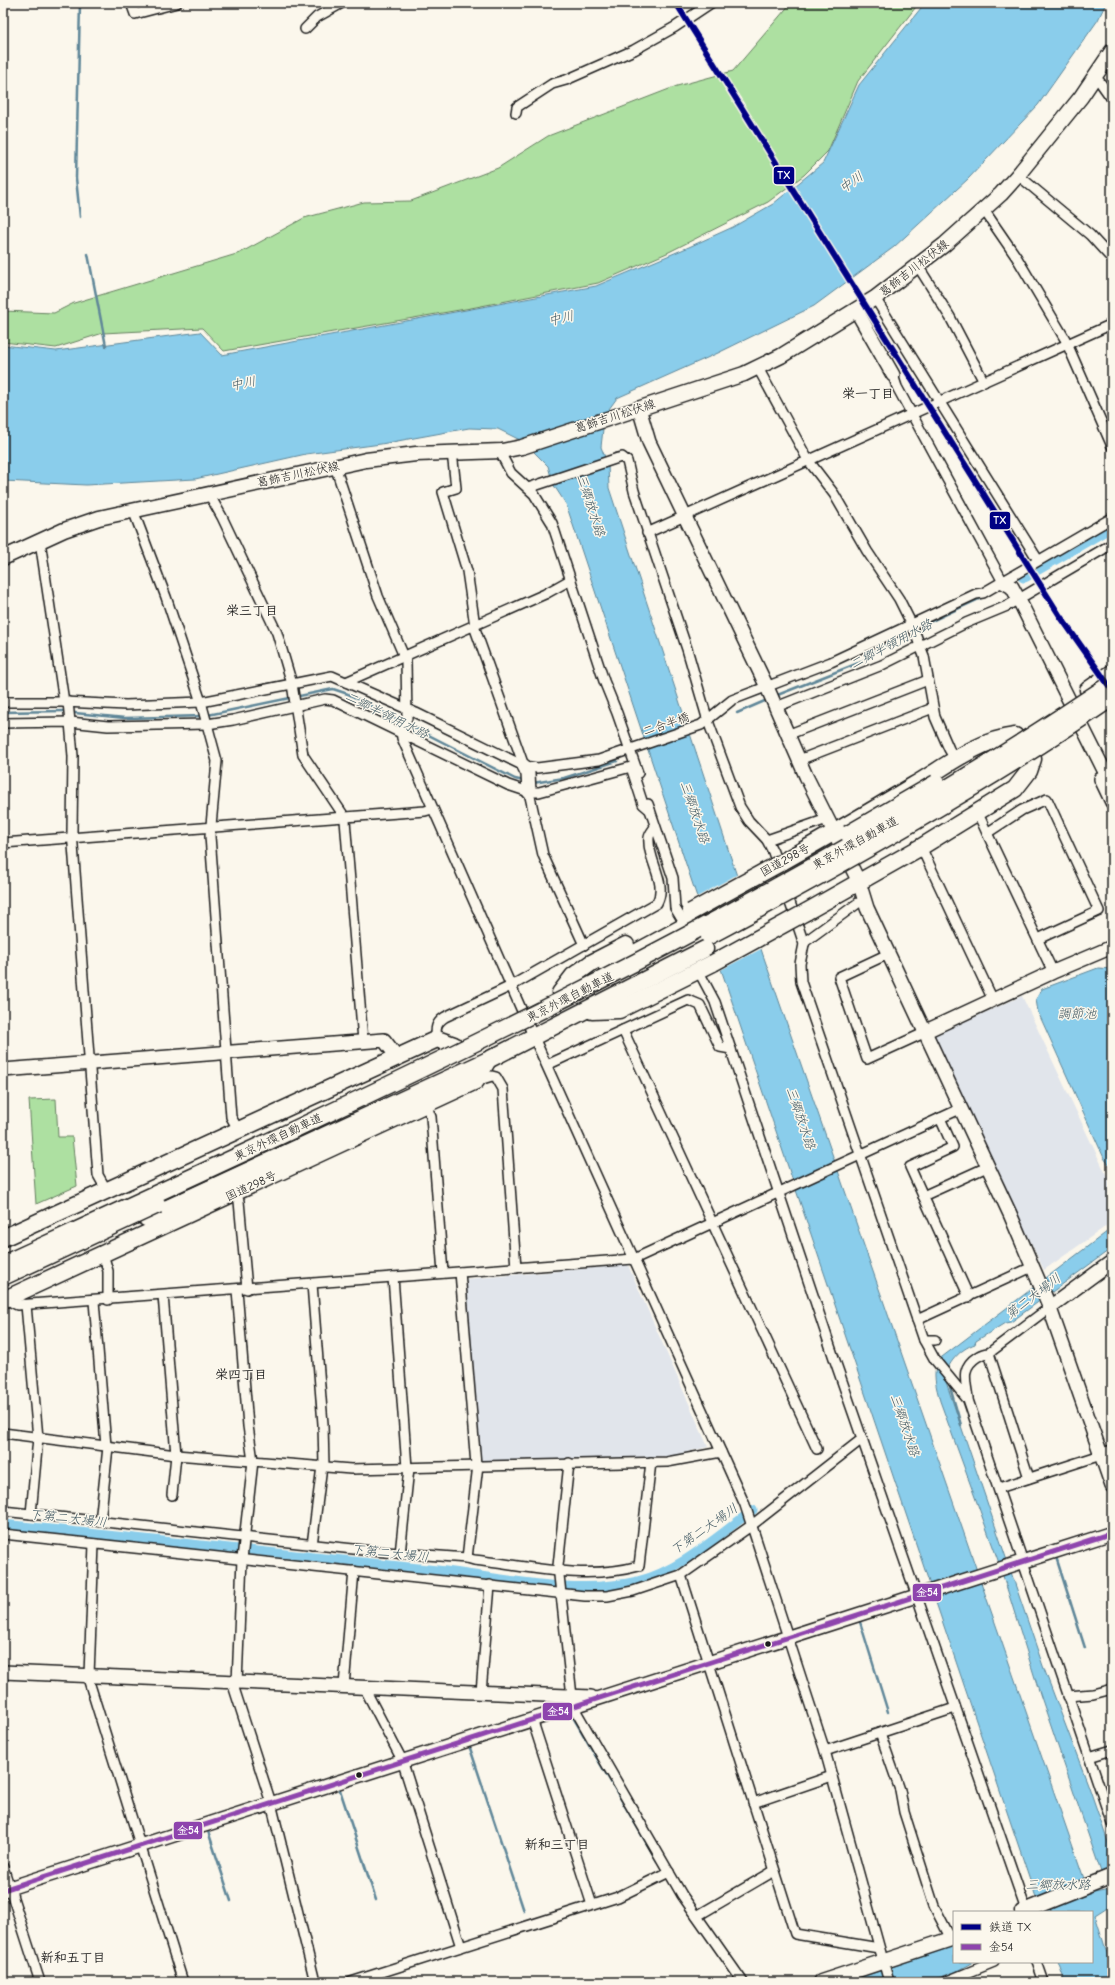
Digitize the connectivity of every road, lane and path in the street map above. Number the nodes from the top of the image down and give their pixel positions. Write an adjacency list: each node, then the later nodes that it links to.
1 (131, 3): 2 (street)
2 (177, 3)
3 (342, 3): 5 (street)
4 (711, 3): 9 (street)
5 (305, 28)
6 (1112, 51): 7 (main road, 葛飾吉川松伏線)
7 (1094, 78): 8 (street); 10 (main road, 葛飾吉川松伏線)
8 (1112, 99)
9 (516, 113)
10 (1018, 175): 11 (main road, 葛飾吉川松伏線); 12 (street)
11 (984, 210): 13 (main road, 葛飾吉川松伏線); 17 (street)
12 (1112, 259)
13 (918, 266): 14 (main road, 葛飾吉川松伏線); 20 (street)
14 (876, 298): 15 (main road, 葛飾吉川松伏線); 21 (street)
15 (856, 310): 18 (main road, 葛飾吉川松伏線); 19 (street)
16 (1112, 324): 17 (street)
17 (1068, 344): 20 (street); 24 (street)
18 (758, 368): 22 (main road, 葛飾吉川松伏線); 27 (street)
19 (893, 376): 23 (street)
20 (984, 382): 21 (street)
21 (939, 402): 23 (street); 38 (street)
22 (639, 408): 25 (main road, 葛飾吉川松伏線); 32 (street)
23 (913, 414): 27 (street); 40 (street)
24 (1112, 446)
25 (502, 451): 26 (main road, 葛飾吉川松伏線); 29 (street)
26 (452, 452): 28 (main road, 葛飾吉川松伏線); 43 (street)
27 (808, 460): 32 (street); 42 (street)
28 (335, 466): 30 (main road, 葛飾吉川松伏線); 45 (street)
29 (528, 488): 34 (street); 39 (street)
30 (209, 494): 31 (main road, 葛飾吉川松伏線); 50 (street)
31 (133, 510): 35 (main road, 葛飾吉川松伏線); 55 (street)
32 (685, 516): 34 (street); 51 (street)
33 (1112, 518): 38 (street)
34 (647, 533): 64 (street)
35 (40, 541): 37 (main road, 葛飾吉川松伏線); 54 (street)
36 (1112, 544): 41 (street)
37 (3, 558)
38 (1038, 560): 40 (street)
39 (570, 580): 43 (street); 70 (street)
40 (1003, 582): 41 (street); 42 (street)
41 (1018, 598): 44 (street); 56 (street)
42 (912, 625): 44 (street); 51 (street)
43 (475, 626): 45 (street); 74 (street)
44 (921, 646): 47 (street); 59 (street)
45 (404, 656): 48 (street); 61 (street)
46 (1112, 673): 56 (highway, 国道298号)
47 (928, 680): 60 (street); 68 (street)
48 (346, 682): 50 (street); 61 (street)
49 (1112, 683): 133 (highway, 東京外環自動車道, bridge)
50 (292, 684): 55 (street); 57 (street)
51 (768, 688): 59 (street); 64 (street)
52 (1112, 698): 139 (highway, 東京外環自動車道, bridge)
53 (3, 702): 54 (street)
54 (66, 702): 55 (street); 62 (street)
55 (201, 702): 65 (street)
56 (1069, 703): 66 (street); 69 (highway, 国道298号)
57 (296, 705): 65 (street); 67 (street); 81 (street)
58 (1112, 705): 66 (highway, 国道298号)
59 (775, 706): 68 (street)
60 (933, 708): 72 (street); 73 (street)
61 (407, 714): 67 (street); 74 (street)
62 (70, 722): 63 (street); 65 (street); 87 (street)
63 (3, 723)
64 (705, 723): 70 (street, 二合半橋); 88 (street)
65 (207, 724): 84 (street)
66 (1081, 727): 71 (highway, 国道298号); 75 (street); 77 (street)
67 (401, 732): 76 (street); 78 (street)
68 (787, 735): 72 (street)
69 (1015, 736): 73 (highway, 国道298号); 93 (highway, 国道298号, bridge)
70 (634, 748): 74 (street, 二合半橋); 79 (street)
71 (1033, 759): 80 (highway, 国道298号); 99 (highway, 国道298号)
72 (799, 760): 82 (street)
73 (956, 761): 85 (highway, 国道298号)
74 (524, 766): 76 (street)
75 (1112, 786)
76 (529, 792): 79 (street); 96 (street)
77 (1112, 802)
78 (432, 809): 81 (street); 101 (street)
79 (650, 810): 83 (street)
80 (975, 814): 86 (street); 90 (highway, 国道298号)
81 (344, 817): 84 (street); 108 (street)
82 (827, 819): 85 (street); 88 (street)
83 (655, 827): 93 (street); 96 (street)
84 (210, 828): 87 (street); 111 (street)
85 (835, 832): 91 (street); 93 (highway, 国道298号, bridge)
86 (987, 833): 94 (street); 94 (street)
87 (72, 838): 89 (street); 114 (street)
88 (767, 840): 95 (street)
89 (3, 843)
90 (921, 847): 91 (highway, 国道298号); 102 (street)
91 (859, 882): 92 (street); 99 (highway, 国道298号, bridge)
92 (864, 901): 95 (street); 98 (street)
93 (685, 920): 103 (highway, 国道298号)
94 (1038, 939): 100 (street)
95 (804, 944): 122 (street)
96 (584, 945): 101 (street)
97 (1112, 947): 100 (street)
98 (888, 954): 105 (street); 105 (street)
99 (701, 961): 106 (highway, 国道298号); 110 (street)
100 (1052, 972): 102 (street)
101 (512, 986): 103 (street); 107 (street)
102 (993, 1000): 105 (street)
103 (522, 1011): 106 (street); 109 (highway, 国道298号)
104 (622, 1030): 110 (street); 115 (street); 128 (street)
105 (924, 1032): 119 (street)
106 (534, 1037): 113 (highway, 国道298号); 115 (street)
107 (437, 1039): 109 (highway); 112 (highway)
108 (363, 1041): 111 (street); 112 (street)
109 (454, 1045): 131 (highway, 国道298号)
110 (731, 1049): 125 (street)
111 (227, 1053): 114 (street); 121 (street)
112 (398, 1058): 121 (highway)
113 (488, 1060): 117 (highway); 143 (highway, 国道298号)
114 (91, 1064): 116 (street); 124 (street)
115 (547, 1065): 132 (street)
116 (3, 1070)
117 (476, 1081): 118 (highway, 国道298号); 136 (street)
118 (426, 1104): 126 (highway, 国道298号); 138 (street)
119 (960, 1109): 120 (street); 123 (street)
120 (940, 1118): 122 (street); 127 (street)
121 (239, 1131): 124 (highway)
122 (856, 1157): 125 (street); 150 (street)
123 (987, 1167): 127 (street); 135 (street)
124 (107, 1191): 129 (highway)
125 (779, 1192): 128 (street); 157 (street)
126 (236, 1194): 130 (highway, 国道298号); 142 (street)
127 (924, 1196): 145 (street)
128 (711, 1222): 132 (street); 159 (street)
129 (3, 1238)
130 (103, 1254): 143 (highway, 国道298号); 146 (street)
131 (3, 1256)
132 (634, 1259): 136 (street); 160 (street)
133 (3, 1264)
134 (1111, 1264): 149 (street)
135 (1032, 1267): 145 (street); 149 (street)
136 (516, 1268): 137 (street)
137 (460, 1272): 138 (street); 166 (street)
138 (443, 1273): 140 (street)
139 (3, 1277)
140 (393, 1277): 141 (street); 168 (street)
141 (312, 1284): 142 (street); 167 (street)
142 (242, 1289): 144 (street); 163 (street)
143 (6, 1294): 148 (street)
144 (163, 1295): 146 (street); 162 (street)
145 (969, 1297): 150 (street)
146 (108, 1300): 147 (street)
147 (94, 1301): 148 (street); 158 (street)
148 (26, 1305): 156 (street)
149 (1049, 1305): 153 (street); 161 (street)
150 (917, 1320): 151 (street)
151 (924, 1340): 152 (street); 154 (street)
152 (935, 1340)
153 (989, 1353): 154 (street); 169 (street)
154 (968, 1400): 171 (street)
155 (3, 1433): 156 (street)
156 (38, 1438): 158 (street); 174 (street)
157 (862, 1439): 176 (street); 191 (street)
158 (107, 1446): 162 (street); 175 (street)
159 (817, 1449)
160 (720, 1452): 164 (street); 176 (street)
161 (1105, 1453): 169 (street); 170 (street)
162 (176, 1455): 163 (street); 172 (street)
163 (253, 1461): 167 (street); 179 (street)
164 (651, 1462): 165 (street); 187 (street)
165 (569, 1463): 166 (street); 187 (street)
166 (477, 1465): 168 (street); 183 (street)
167 (323, 1466): 168 (street); 181 (street)
168 (408, 1468): 182 (street)
169 (1029, 1478): 171 (street)
170 (1112, 1486)
171 (998, 1488): 185 (street)
172 (172, 1495)
173 (3, 1511): 174 (street)
174 (31, 1514): 175 (street)
175 (100, 1522): 179 (street)
176 (752, 1525): 188 (street); 192 (street)
177 (1112, 1533): 185 (street)
178 (3, 1534): 180 (street)
179 (245, 1537): 181 (street); 184 (street)
180 (94, 1544): 184 (street); 195 (street)
181 (312, 1545): 182 (street)
182 (400, 1554): 183 (street)
183 (467, 1558): 187 (street)
184 (242, 1559): 186 (street); 196 (street)
185 (1021, 1562): 191 (street); 201 (street)
186 (354, 1571): 189 (street); 197 (street)
187 (559, 1571): 190 (street)
188 (681, 1575): 190 (street); 193 (street)
189 (490, 1585): 190 (street); 200 (street)
190 (561, 1593): 202 (street)
191 (922, 1594): 192 (street); 203 (street)
192 (789, 1638): 193 (street); 206 (street)
193 (709, 1663): 202 (street); 212 (street)
194 (3, 1672): 195 (street)
195 (88, 1675): 196 (street); 214 (street)
196 (235, 1683): 197 (street); 211 (street)
197 (344, 1686): 198 (street)
198 (366, 1688): 200 (street); 209 (street)
199 (1112, 1689): 201 (street)
200 (481, 1692): 202 (street)
201 (1068, 1696): 208 (street)
202 (573, 1701): 204 (street); 217 (street)
203 (955, 1708): 205 (street); 221 (street)
204 (532, 1719): 209 (street); 220 (street)
205 (880, 1733): 206 (street); 223 (street)
206 (825, 1750): 210 (street)
207 (1112, 1750): 208 (street)
208 (1089, 1757): 213 (street)
209 (402, 1760): 211 (street); 224 (street)
210 (832, 1776): 212 (street); 225 (street)
211 (271, 1803): 214 (street); 231 (street)
212 (753, 1803): 216 (street)
213 (1112, 1824)
214 (140, 1845): 219 (street); 230 (street)
215 (3, 1867): 219 (street)
216 (774, 1871): 222 (street); 225 (street)
217 (669, 1872): 220 (street); 222 (street)
218 (1104, 1879): 221 (main road)
219 (6, 1889): 229 (street)
220 (592, 1905): 224 (street)
221 (1027, 1910)
222 (697, 1916): 233 (street)
223 (952, 1939): 228 (main road)
224 (461, 1947): 232 (street)
225 (879, 1948): 228 (street)
226 (992, 1963): 236 (street)
227 (1037, 1963): 237 (street)
228 (884, 1965): 234 (main road); 235 (street)
229 (40, 1982)
230 (183, 1982)
231 (315, 1982)
232 (351, 1982)
233 (743, 1982)
234 (821, 1982)
235 (889, 1982)
236 (945, 1982)
237 (1044, 1982)

